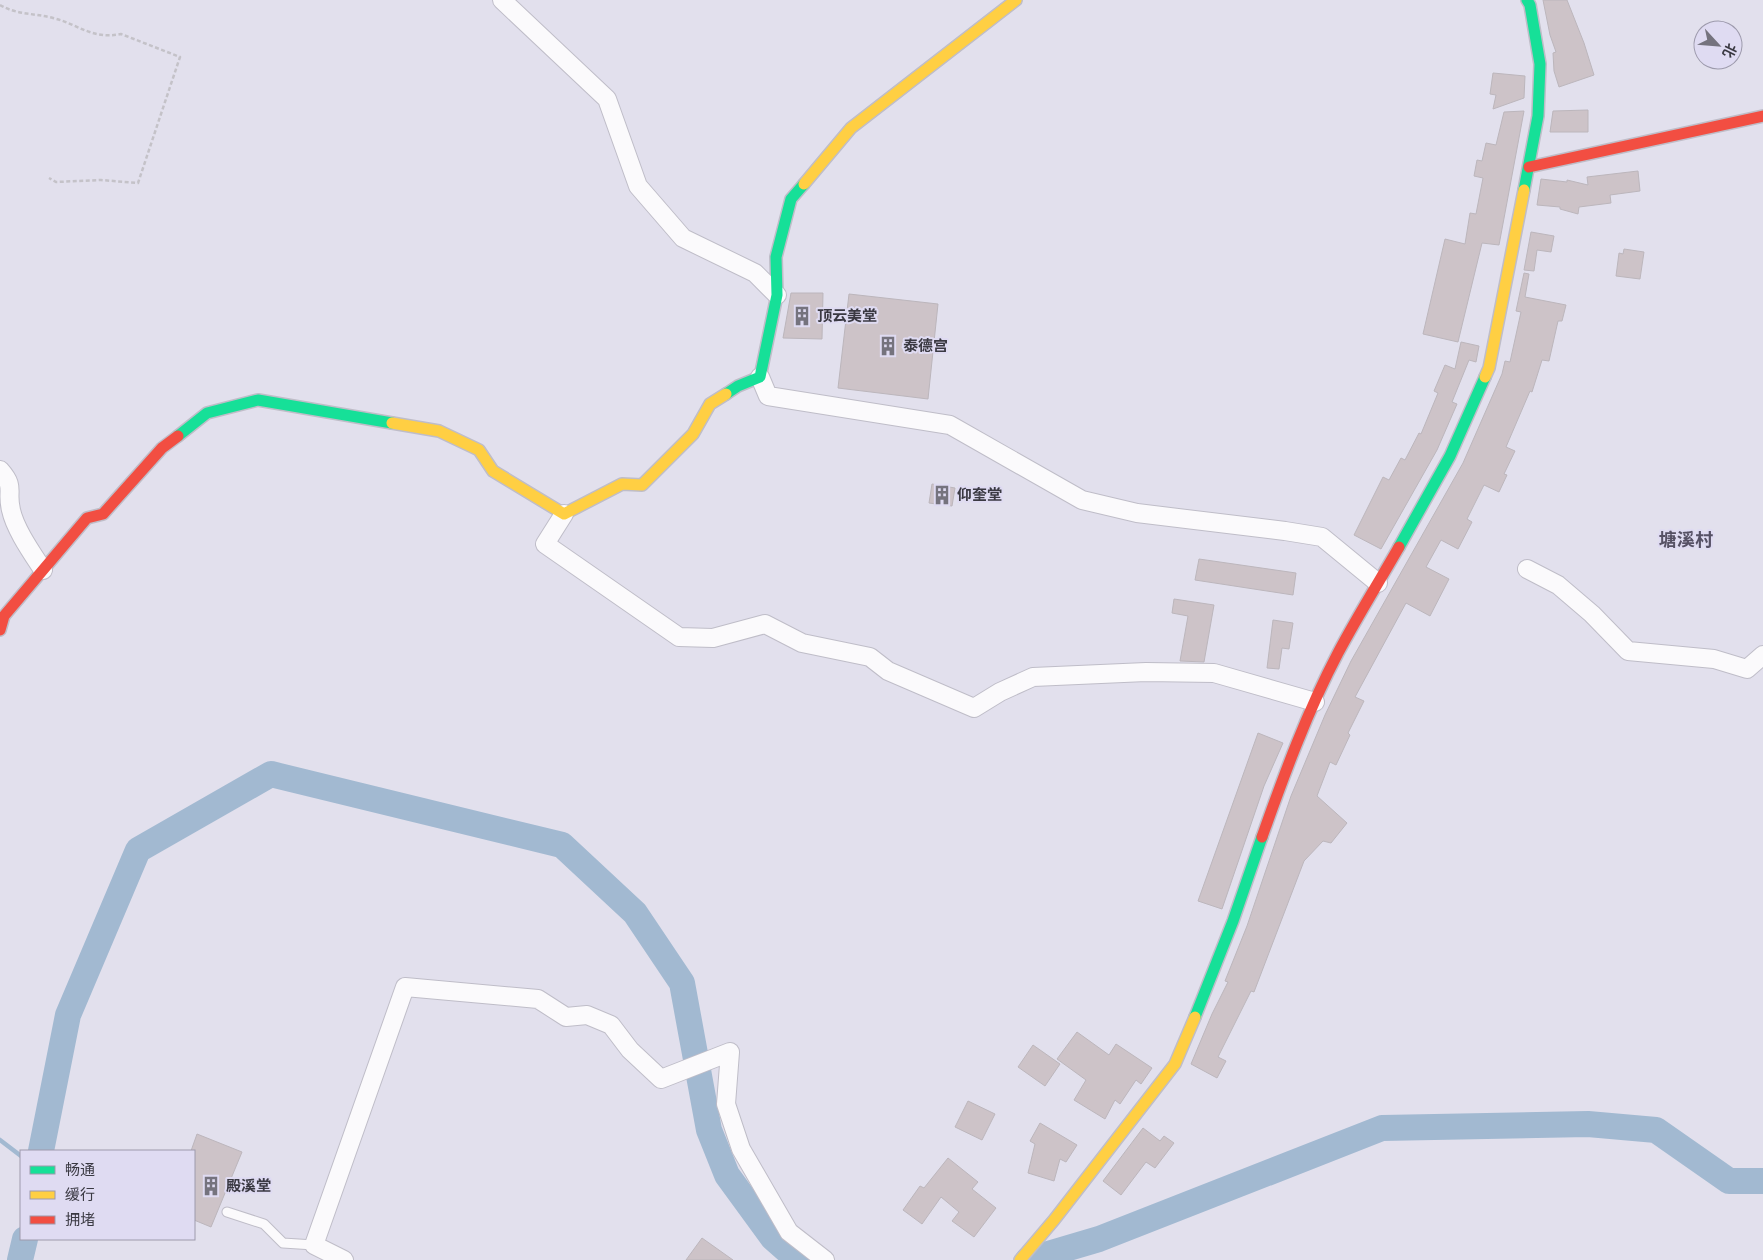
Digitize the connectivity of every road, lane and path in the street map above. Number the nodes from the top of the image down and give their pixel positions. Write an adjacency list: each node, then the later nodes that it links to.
1 (502, 0): 8 (street)
2 (1016, 0): 8 (street)
3 (1527, 0): 6 (street)
4 (0, 5): 7 (path)
5 (1763, 116): 6 (street)
6 (1529, 167): 14 (street)
7 (49, 178)
8 (777, 295): 9 (street)
9 (760, 377): 11 (street); 14 (street)
10 (0, 470): 13 (street)
11 (564, 514): 13 (street); 17 (street)
12 (1527, 569): 16 (street)
13 (43, 570): 15 (street)
14 (1378, 583): 17 (street)
15 (0, 630)
16 (1763, 655)
17 (1315, 702): 22 (street)
18 (228, 1212): 19 (lane)
19 (314, 1245): 20 (street); 21 (street)
20 (344, 1260)
21 (825, 1260)
22 (1020, 1260)

